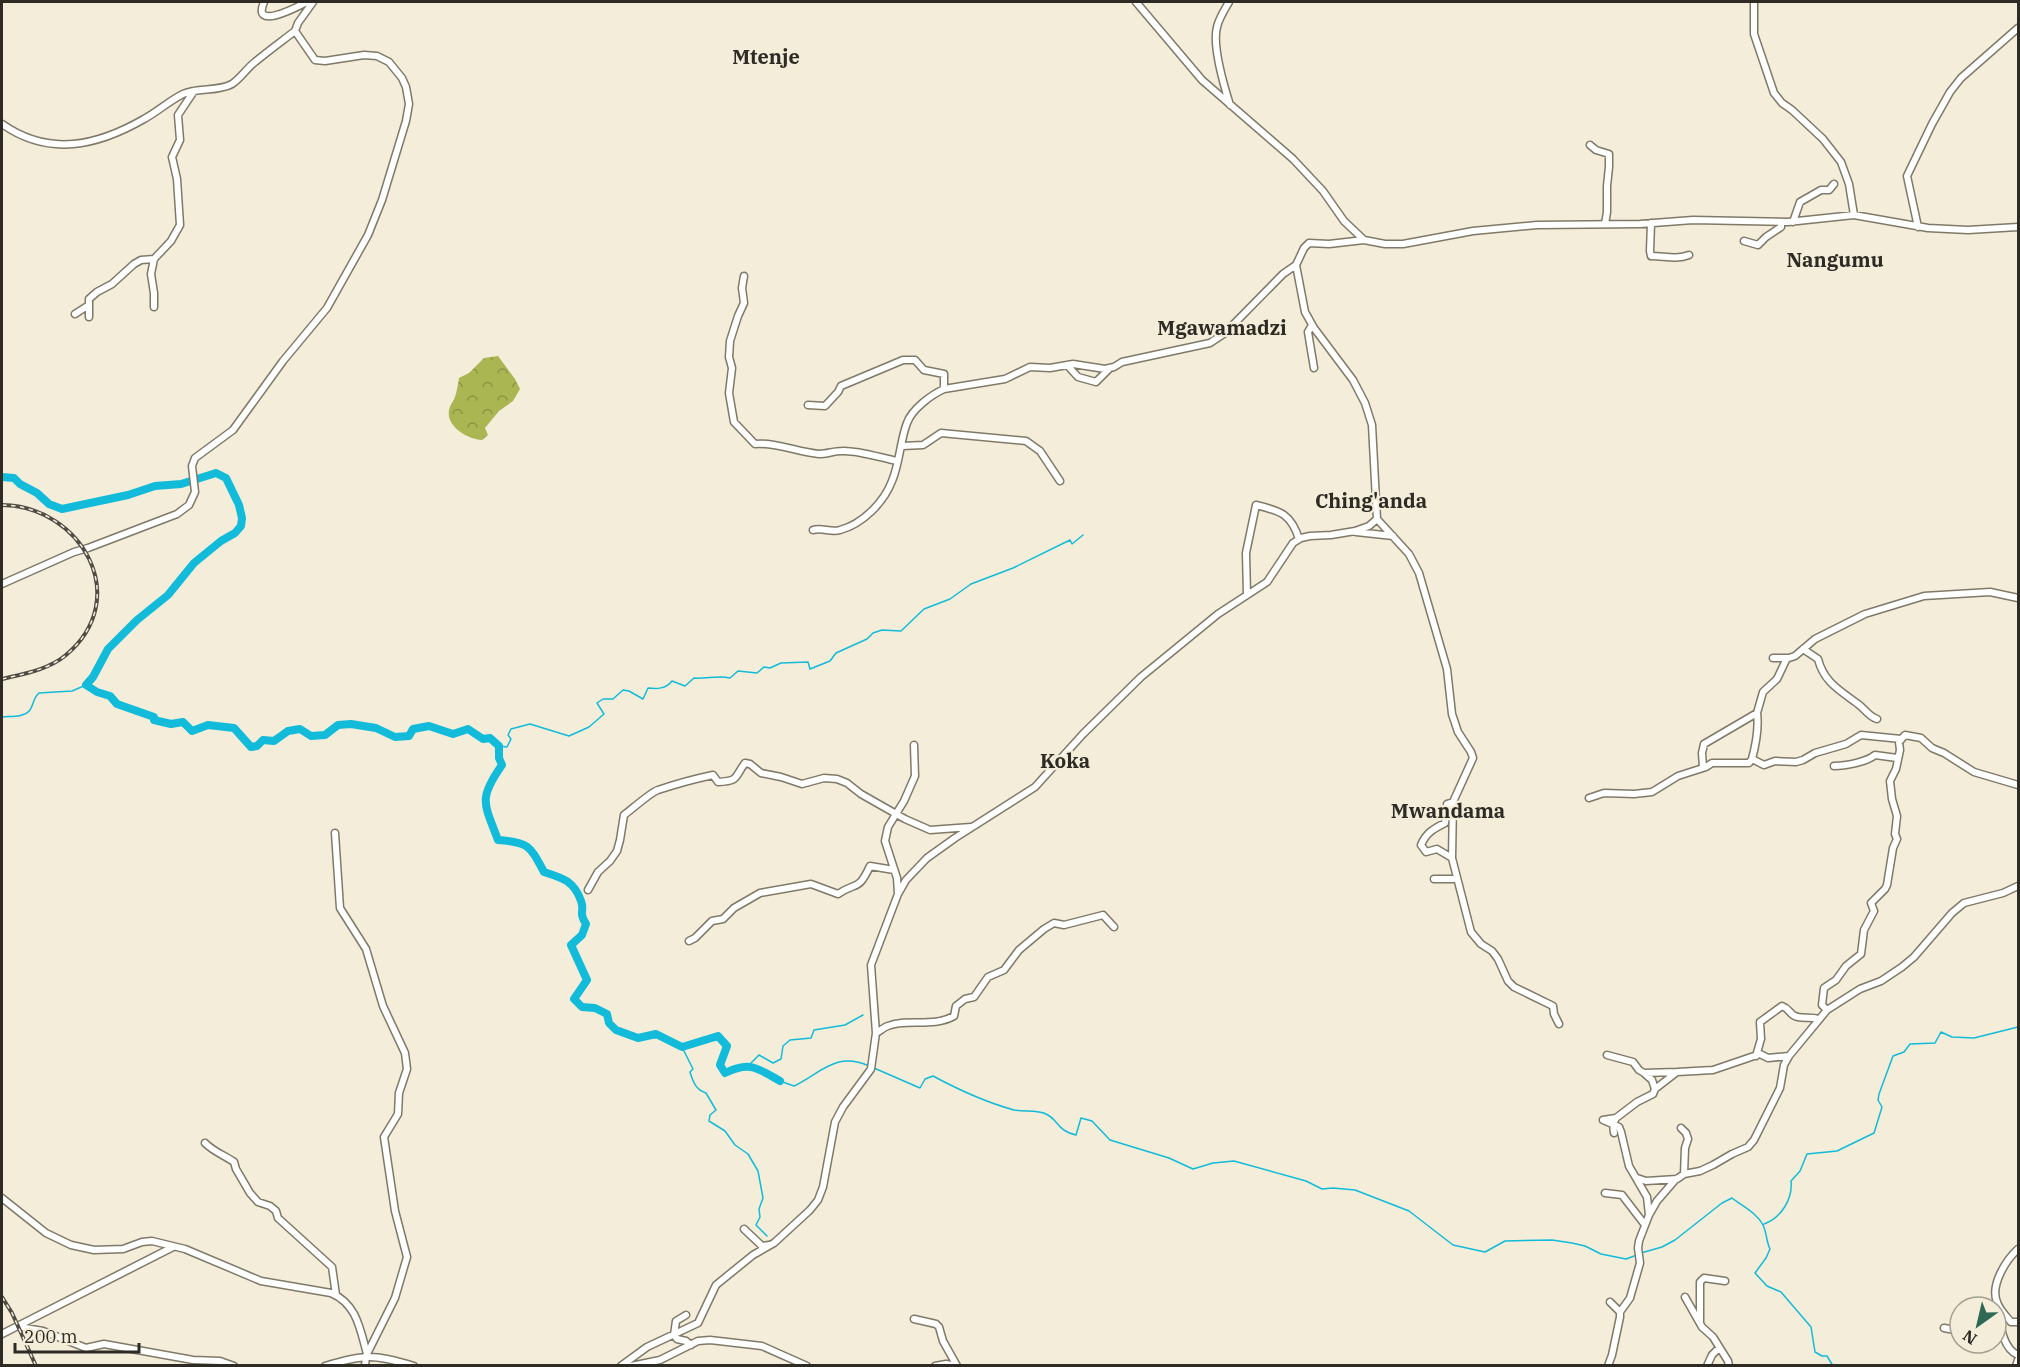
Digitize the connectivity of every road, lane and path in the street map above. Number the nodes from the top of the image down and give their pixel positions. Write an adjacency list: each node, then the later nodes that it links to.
1 (264, 2): 2 (street)
2 (307, 2)
3 (313, 2): 8 (street)
4 (1136, 2): 10 (street)
5 (1229, 2): 10 (street)
6 (1754, 2): 14 (street)
7 (2019, 28): 19 (street)
8 (295, 31): 9 (street); 45 (street)
9 (194, 90): 11 (street); 24 (street)
10 (1231, 105): 21 (street)
11 (2, 124)
12 (1590, 145): 18 (street)
13 (1834, 184): 16 (street)
14 (1854, 215): 16 (street); 19 (street)
15 (1781, 222): 16 (street); 17 (street); 22 (street)
16 (1793, 222)
17 (1651, 223): 18 (street); 23 (street)
18 (1605, 224): 21 (street)
19 (1917, 227): 20 (street)
20 (2019, 227)
21 (1364, 240): 25 (street)
22 (1744, 241)
23 (1689, 255)
24 (154, 259): 27 (street); 28 (street)
25 (1296, 265): 31 (street); 33 (street)
26 (744, 276): 38 (street)
27 (89, 305): 29 (street); 30 (street)
28 (154, 307)
29 (75, 314)
30 (89, 317)
31 (1311, 325): 34 (street); 40 (street)
32 (1067, 365): 33 (street); 33 (street); 35 (street)
33 (1110, 368)
34 (1314, 368)
35 (944, 389): 36 (street); 37 (street)
36 (808, 405)
37 (902, 446): 38 (street); 39 (street)
38 (897, 461): 41 (street)
39 (1060, 481)
40 (1377, 519): 42 (street); 43 (street)
41 (813, 530)
42 (1355, 531): 43 (street); 44 (street)
43 (1394, 536): 61 (street)
44 (1299, 539): 46 (street); 46 (street)
45 (2, 584)
46 (1247, 595): 63 (street)
47 (2019, 598): 48 (street)
48 (1803, 648): 50 (street); 52 (street)
49 (1773, 658): 50 (street)
50 (1788, 658): 51 (street)
51 (1757, 713): 56 (street); 58 (street)
52 (1877, 719)
53 (1900, 739): 55 (street); 56 (street); 59 (street)
54 (914, 745): 62 (street)
55 (1897, 758): 57 (street); 74 (street)
56 (1752, 759): 58 (street)
57 (1834, 766)
58 (1703, 767): 60 (street)
59 (2019, 785)
60 (1589, 798)
61 (1453, 802): 65 (street); 65 (street)
62 (896, 814): 63 (street); 66 (street); 70 (street)
63 (972, 827): 71 (street)
64 (335, 833): 116 (street)
65 (1452, 858): 68 (street)
66 (894, 870): 71 (street); 73 (street)
67 (1434, 879): 68 (street)
68 (1457, 879): 76 (street)
69 (2019, 886): 74 (street)
70 (588, 890)
71 (898, 894): 77 (street)
72 (1114, 927): 77 (street)
73 (688, 941)
74 (1827, 1010): 75 (street)
75 (1818, 1019): 79 (street); 80 (street)
76 (1559, 1024)
77 (876, 1033): 96 (street)
78 (1606, 1055): 81 (street)
79 (1756, 1056): 80 (street); 82 (street)
80 (1789, 1056): 88 (street)
81 (1644, 1072): 82 (street); 83 (street)
82 (1677, 1072): 83 (street)
83 (1655, 1089): 84 (street)
84 (1614, 1121): 86 (street); 89 (street)
85 (1681, 1128): 88 (street)
86 (1614, 1133)
87 (205, 1143): 100 (street)
88 (1684, 1174): 90 (street)
89 (1637, 1178): 90 (street); 93 (street)
90 (1677, 1179): 93 (street)
91 (1605, 1192): 94 (street)
92 (2, 1198): 97 (street)
93 (1649, 1215): 94 (street)
94 (1646, 1225): 104 (street)
95 (744, 1229): 96 (street)
96 (774, 1243): 112 (street)
97 (173, 1247): 100 (street); 108 (street)
98 (2019, 1249): 101 (street)
99 (1725, 1281): 107 (street)
100 (336, 1295): 116 (street)
101 (1996, 1295)
102 (1685, 1298): 107 (street)
103 (1610, 1302): 104 (street)
104 (1620, 1312): 128 (street)
105 (686, 1315): 112 (street)
106 (914, 1319): 127 (street)
107 (1700, 1323): 115 (street)
108 (19, 1325): 111 (street); 119 (street)
109 (1944, 1328): 110 (street)
110 (1948, 1329)
111 (2, 1334)
112 (674, 1335): 113 (street); 123 (street)
113 (691, 1345): 124 (street); 125 (street)
114 (2008, 1345): 117 (street)
115 (1719, 1348): 129 (street); 130 (street)
116 (367, 1355): 120 (street); 121 (street); 122 (street)
117 (2019, 1355)
118 (2019, 1360): 131 (street)
119 (234, 1365)
120 (325, 1365)
121 (366, 1365)
122 (414, 1365)
123 (621, 1365)
124 (631, 1365)
125 (807, 1365)
126 (935, 1365): 127 (street)
127 (956, 1365)
128 (1608, 1365)
129 (1707, 1365)
130 (1729, 1365)
131 (2016, 1365)

